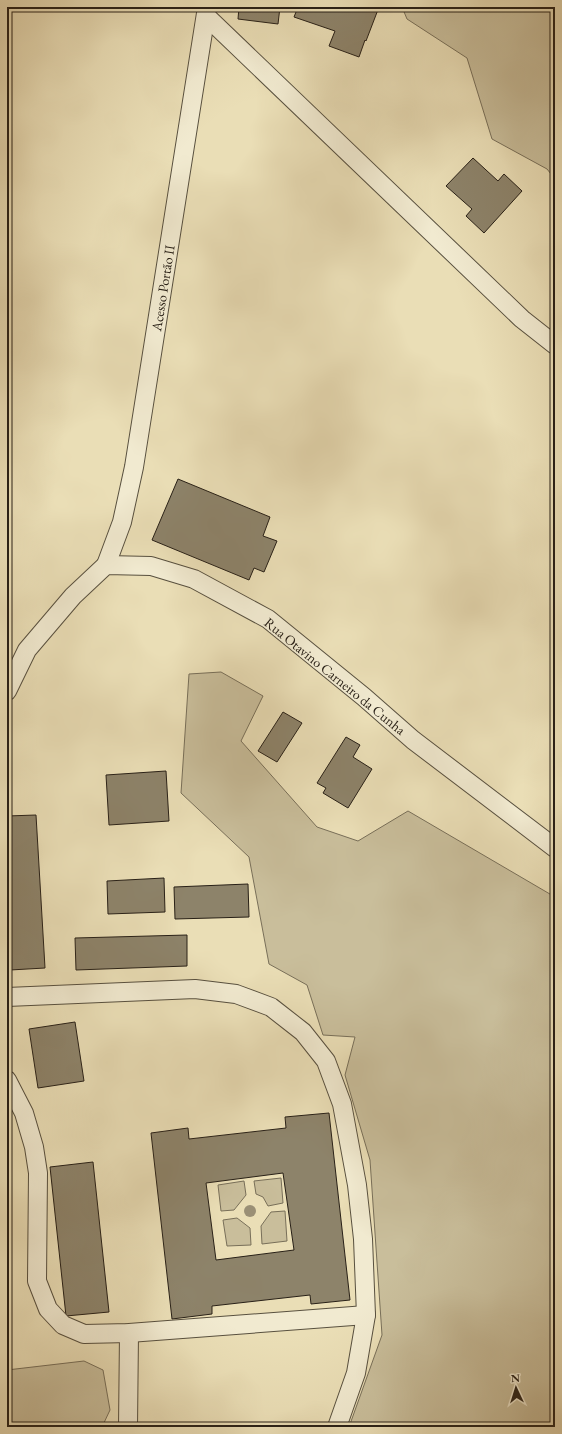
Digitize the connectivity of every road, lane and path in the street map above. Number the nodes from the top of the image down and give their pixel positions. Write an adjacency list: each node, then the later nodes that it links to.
1 (206, 11): 2 (street); 3 (street, Acesso Portão II)
2 (555, 345)
3 (106, 565): 4 (street); 5 (street, Rua Otavino Carneiro da Cunha)
4 (7, 691)
5 (555, 848)
6 (7, 996): 8 (street)
7 (7, 1080): 9 (street)
8 (366, 1315): 9 (street); 11 (street)
9 (129, 1333): 10 (street)
10 (128, 1427)
11 (337, 1427)

